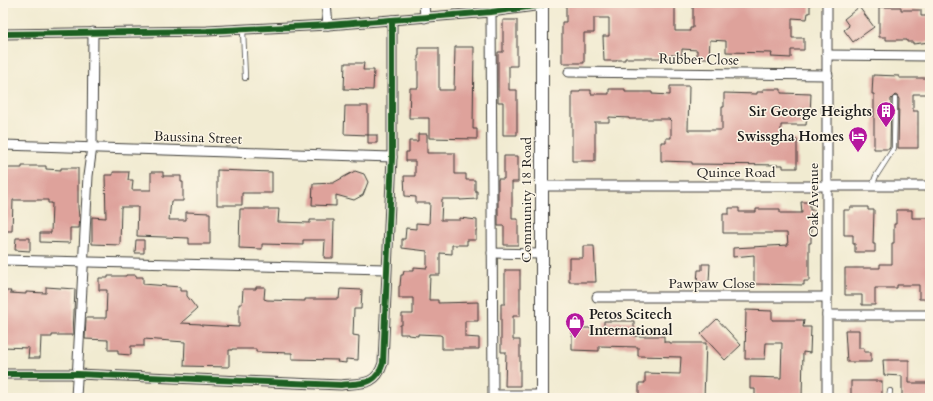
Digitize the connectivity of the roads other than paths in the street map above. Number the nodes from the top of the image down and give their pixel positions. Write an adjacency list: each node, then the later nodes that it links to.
1 (326, 3): 8 (street)
2 (424, 3): 6 (street)
3 (827, 3): 12 (street, Oak Avenue)
4 (542, 4): 5 (street); 21 (main road, Community 18 Road)
5 (491, 12): 6 (street); 25 (street)
6 (424, 18): 7 (street)
7 (392, 20): 8 (street); 20 (street)
8 (328, 25): 9 (street)
9 (243, 29): 10 (street); 16 (lane)
10 (93, 32): 11 (street); 19 (street)
11 (3, 34)
12 (827, 55): 13 (street); 15 (street, Oak Avenue)
13 (930, 56)
14 (570, 72): 15 (street, Rubber Close)
15 (828, 75): 22 (street, Oak Avenue)
16 (245, 78)
17 (894, 99): 23 (lane)
18 (3, 145): 19 (street, Baussina Street)
19 (92, 147): 20 (street, Baussina Street); 28 (street)
20 (392, 157): 29 (street)
21 (541, 186): 22 (street, Quince Road); 26 (main road, Community 18 Road)
22 (827, 186): 23 (street, Quince Road); 31 (street, Oak Avenue)
23 (874, 186): 24 (street, Quince Road)
24 (930, 186)
25 (492, 253): 26 (street); 37 (street)
26 (541, 254): 38 (main road, Community 18 Road)
27 (3, 260): 28 (street)
28 (84, 262): 29 (street); 35 (street)
29 (386, 269): 35 (street)
30 (597, 297): 31 (street, Pawpaw Close)
31 (827, 297): 32 (street, Oak Avenue)
32 (827, 314): 33 (street); 40 (street, Oak Avenue)
33 (930, 315)
34 (3, 374): 35 (street)
35 (77, 374): 39 (street)
36 (890, 390): 41 (lane)
37 (494, 396): 38 (street)
38 (542, 397)
39 (76, 398)
40 (827, 398)
41 (890, 398)

